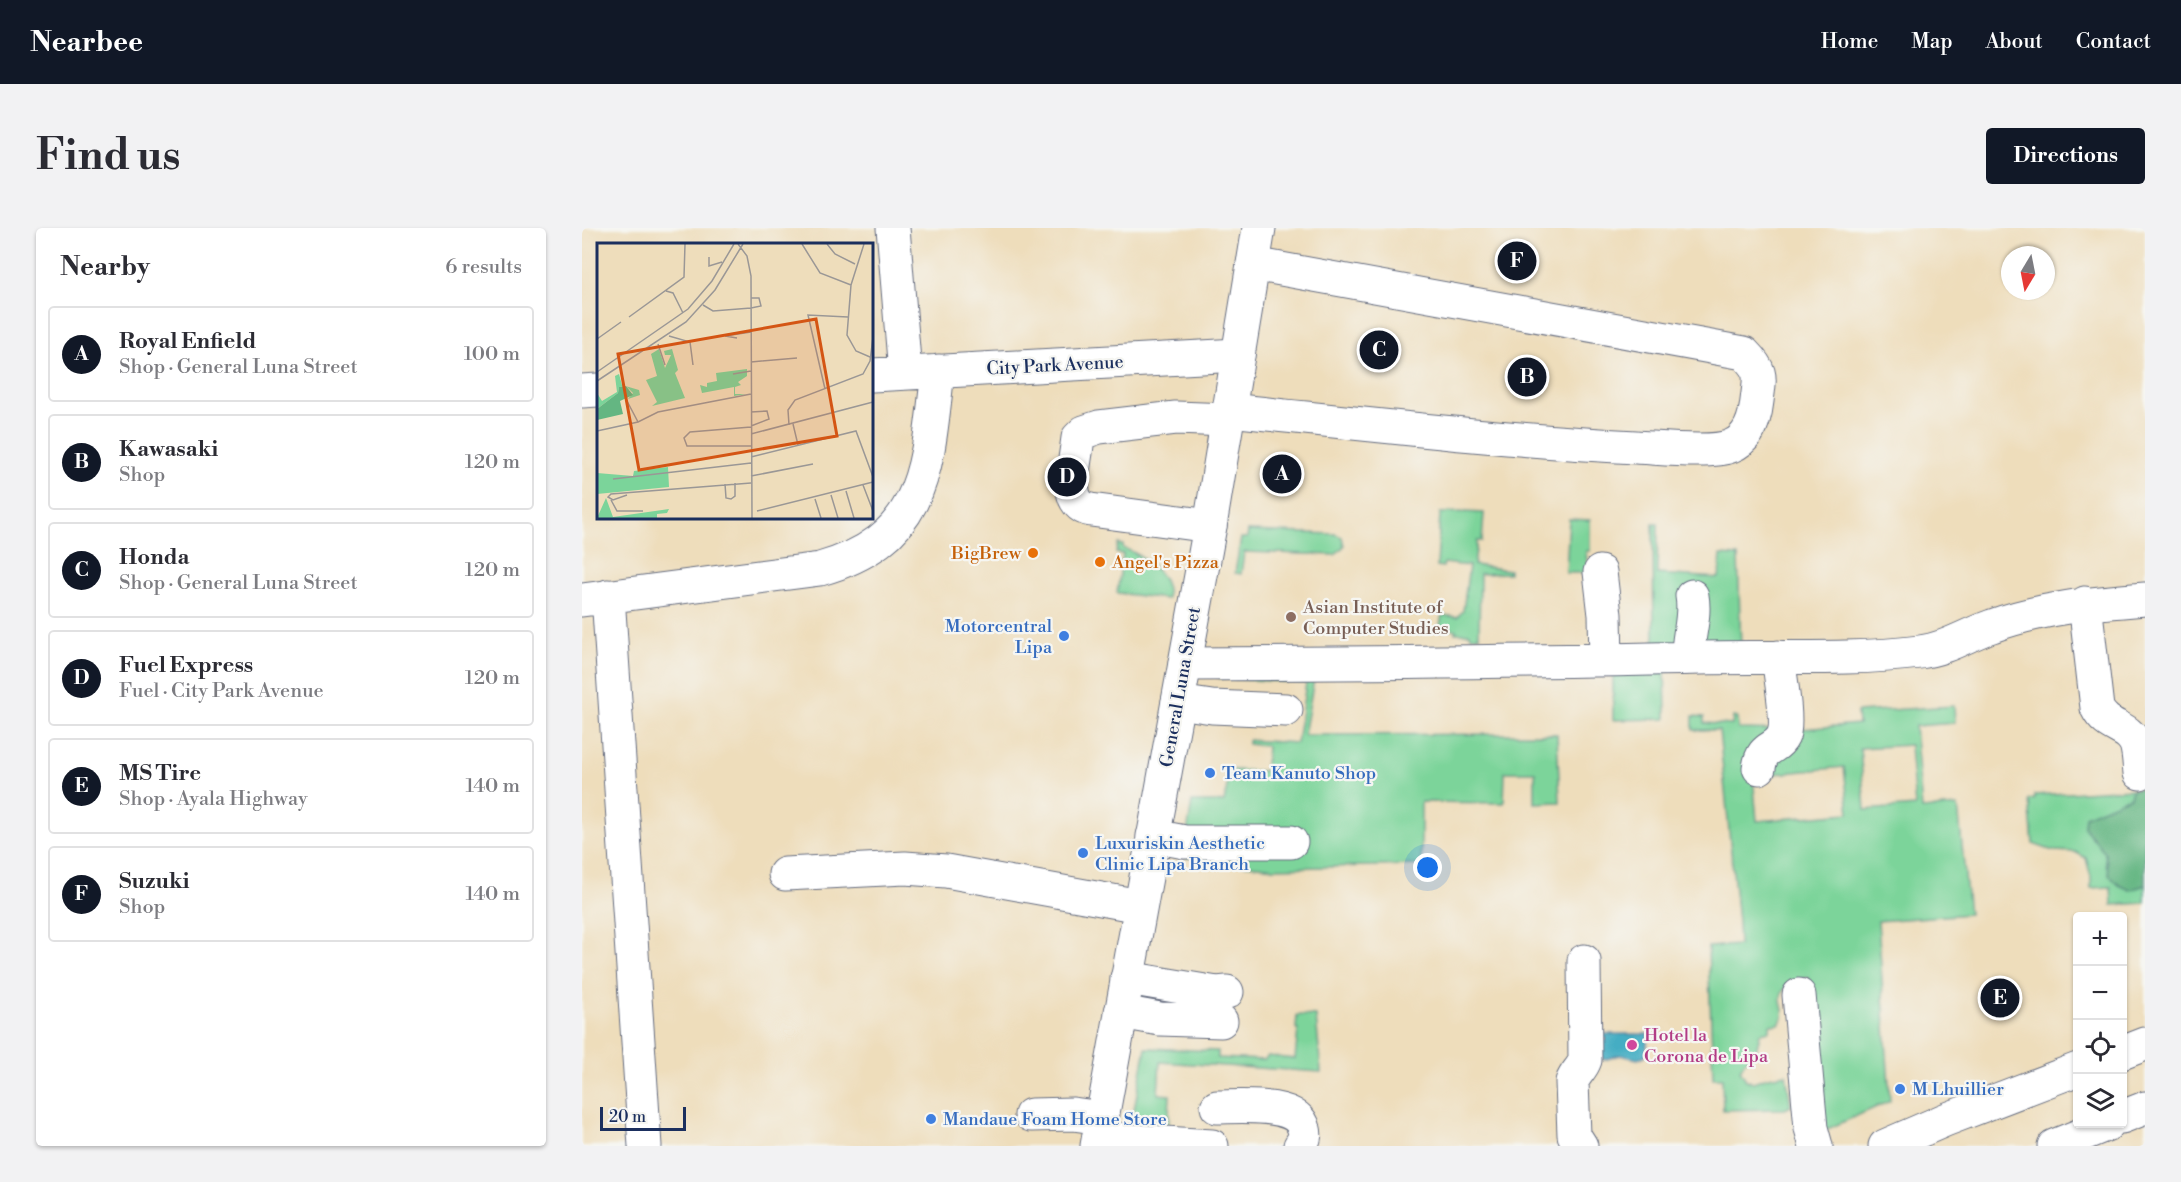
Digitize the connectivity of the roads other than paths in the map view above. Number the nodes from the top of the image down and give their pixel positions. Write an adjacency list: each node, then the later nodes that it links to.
1 (893, 228): 6 (main road)
2 (1259, 228): 3 (main road, General Luna Street)
3 (1253, 264): 4 (main road, General Luna Street); 10 (main road)
4 (1238, 355): 5 (main road, City Park Avenue); 10 (main road, General Luna Street)
5 (938, 371): 6 (main road, City Park Avenue); 14 (main road)
6 (906, 373): 7 (main road, City Park Avenue)
7 (873, 375)
8 (597, 390): 9 (main road)
9 (582, 391)
10 (1228, 415): 11 (main road, General Luna Street); 11 (main road)
11 (1210, 526): 22 (main road, General Luna Street)
12 (1600, 572): 20 (main road)
13 (1692, 596): 19 (main road)
14 (595, 598): 44 (main road)
15 (2145, 599): 16 (main road)
16 (2085, 603): 18 (main road); 26 (main road)
17 (1558, 646): 21 (main road)
18 (1778, 657): 19 (main road); 25 (main road)
19 (1688, 658): 20 (main road)
20 (1606, 660): 21 (main road)
21 (1528, 663): 22 (main road)
22 (1185, 664): 23 (main road, General Luna Street)
23 (1178, 702): 24 (main road); 27 (main road, General Luna Street)
24 (1286, 710)
25 (1759, 768)
26 (2140, 773)
27 (1153, 836): 28 (main road); 30 (main road, General Luna Street)
28 (1291, 842)
29 (785, 874): 30 (main road)
30 (1140, 906): 32 (main road, General Luna Street)
31 (1584, 961): 47 (main road)
32 (1127, 978): 34 (main road, General Luna Street); 34 (main road)
33 (1799, 995): 48 (main road)
34 (1121, 1012): 43 (main road, General Luna Street)
35 (2145, 1044): 36 (main road)
36 (2127, 1051)
37 (2073, 1072): 49 (main road)
38 (1217, 1107): 46 (main road)
39 (2145, 1108): 41 (main road)
40 (1031, 1114): 43 (main road)
41 (2127, 1115)
42 (2098, 1128): 50 (main road)
43 (1099, 1133): 45 (main road)
44 (645, 1146)
45 (1212, 1146)
46 (1300, 1146)
47 (1581, 1146)
48 (1816, 1146)
49 (1885, 1146)
50 (2054, 1146)

